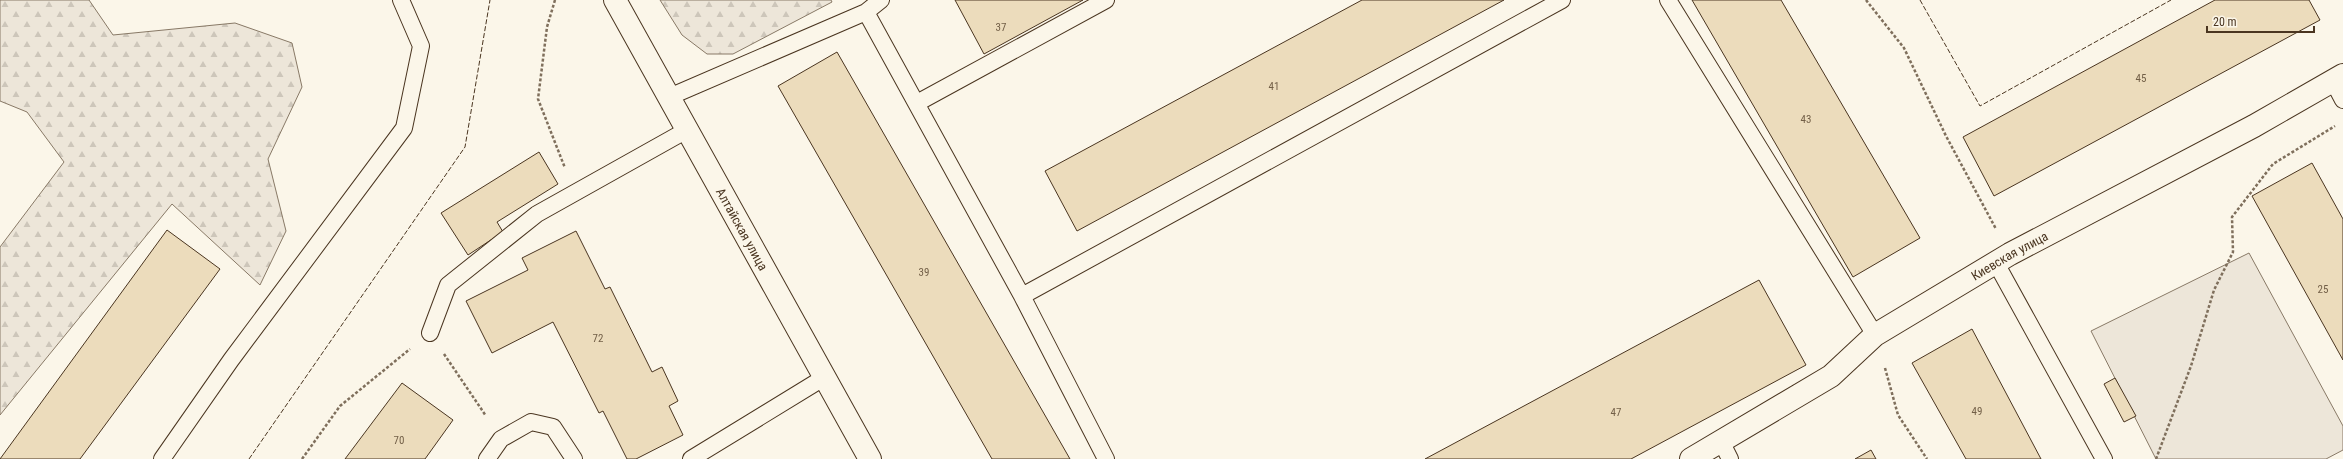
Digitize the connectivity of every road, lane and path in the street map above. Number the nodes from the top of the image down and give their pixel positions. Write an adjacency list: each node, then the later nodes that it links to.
1 (401, 0): 24 (lane)
2 (555, 0): 16 (path)
3 (615, 0): 11 (street, Алтайская улица)
4 (881, 0): 9 (lane)
5 (1106, 0): 13 (lane)
6 (1562, 0): 18 (lane)
7 (1668, 0): 20 (lane)
8 (1866, 0): 17 (path)
9 (866, 12): 11 (lane); 13 (lane)
10 (2338, 78): 12 (lane); 17 (street, Киевская улица)
11 (669, 97): 15 (street, Алтайская улица)
12 (2343, 100)
13 (917, 103): 18 (lane)
14 (2337, 125): 34 (path)
15 (687, 130): 16 (lane); 21 (street, Алтайская улица)
16 (575, 193): 19 (lane)
17 (2003, 258): 20 (street, Киевская улица); 33 (lane)
18 (1022, 296): 30 (lane)
19 (430, 333): 22 (path); 25 (path)
20 (1875, 335): 23 (street, Киевская улица); 32 (path)
21 (824, 378): 28 (lane); 29 (street, Алтайская улица)
22 (501, 439): 26 (lane); 27 (lane)
23 (1725, 450): 31 (street, Киевская улица)
24 (162, 459)
25 (302, 459)
26 (487, 459)
27 (574, 459)
28 (691, 459)
29 (870, 459)
30 (1106, 459)
31 (1691, 459)
32 (1927, 459)
33 (2104, 459)
34 (2156, 459)

